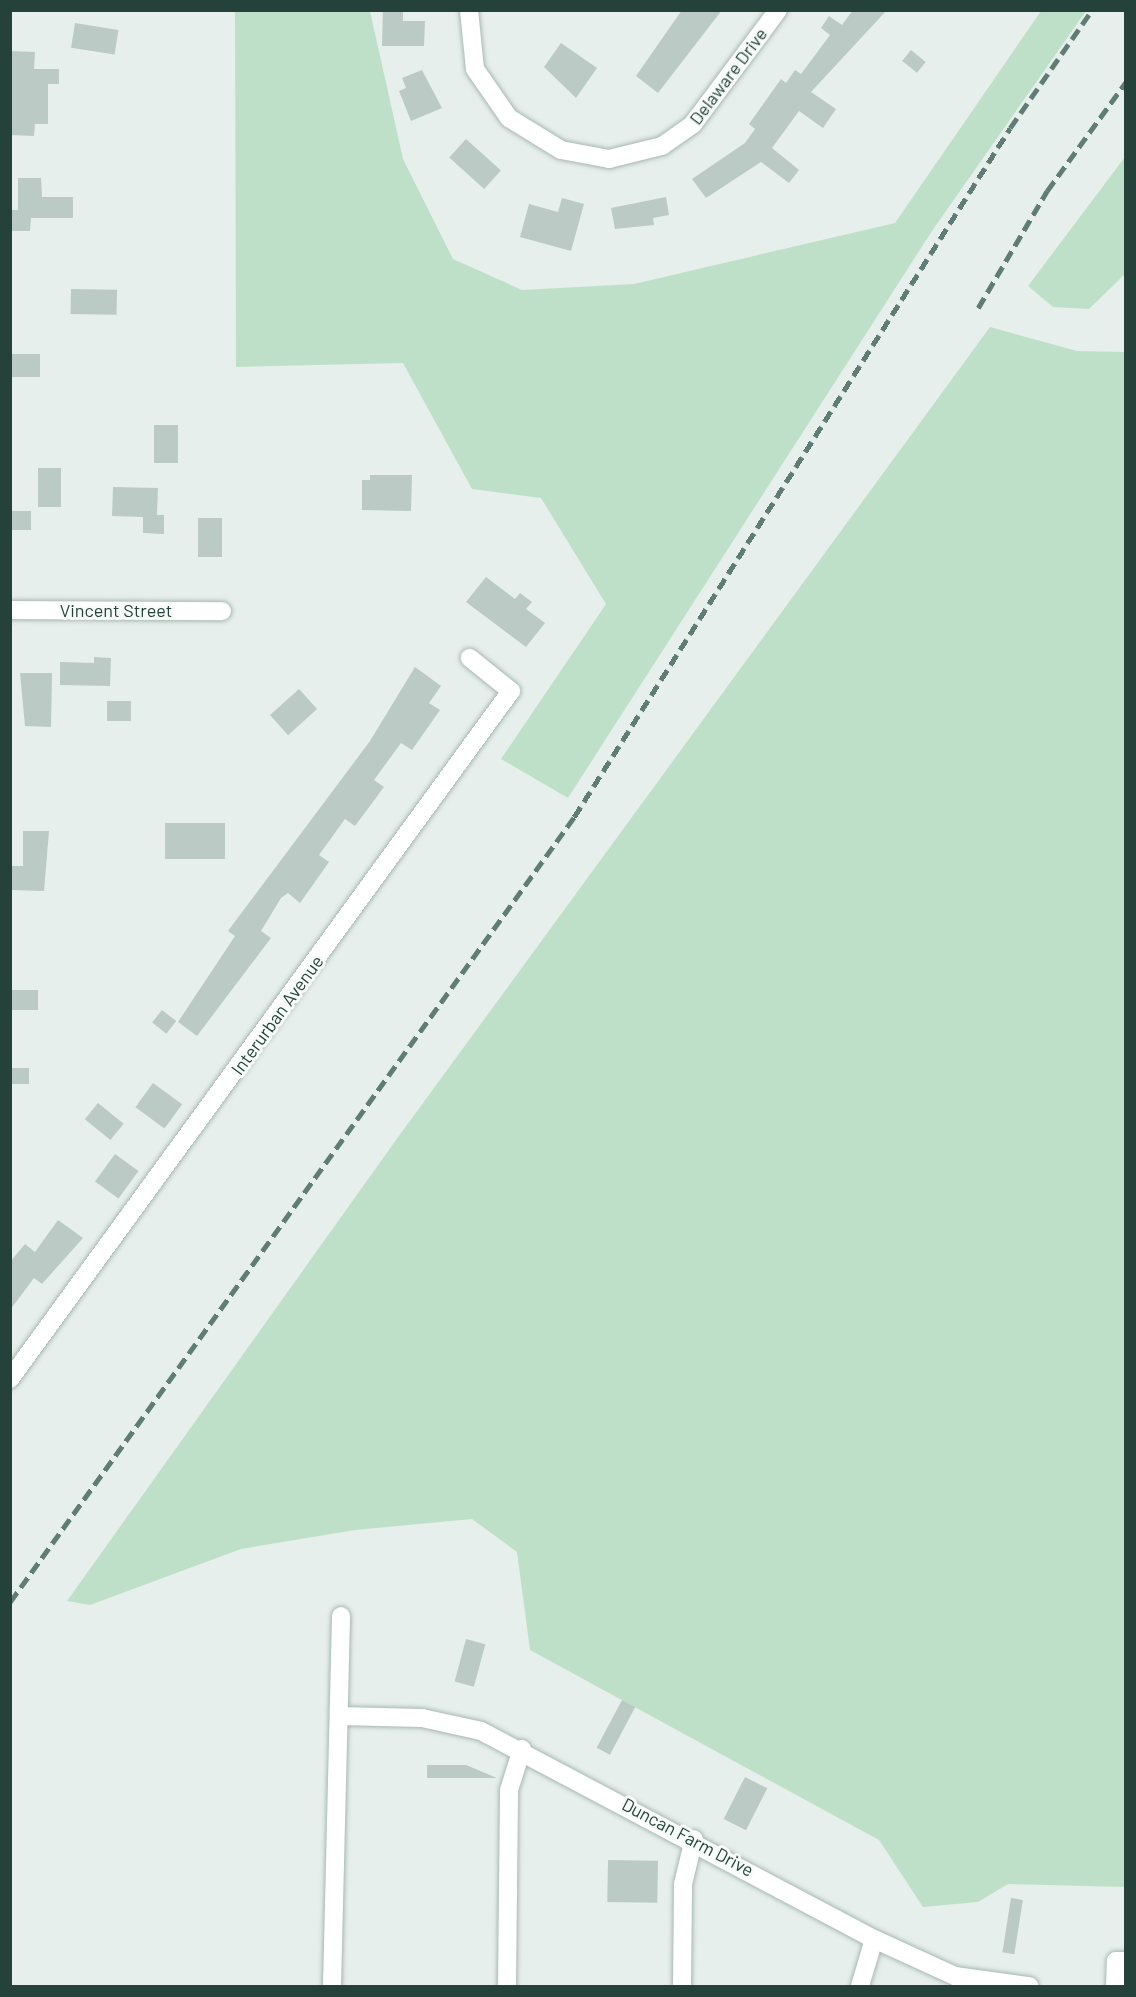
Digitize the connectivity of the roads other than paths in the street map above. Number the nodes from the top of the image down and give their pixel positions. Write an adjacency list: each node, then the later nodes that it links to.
1 (469, 10): 2 (street, Delaware Drive)
2 (778, 10)
3 (10, 610): 4 (street, Vincent Street)
4 (222, 611)
5 (470, 658): 6 (street, Interurban Avenue)
6 (10, 1379)
7 (341, 1616): 8 (street)
8 (339, 1716): 9 (street, Duncan Farm Drive); 13 (street)
9 (522, 1749): 10 (street, Duncan Farm Drive); 14 (street)
10 (694, 1839): 11 (street, Duncan Farm Drive); 15 (street)
11 (874, 1939): 16 (street); 17 (street, Duncan Farm Drive)
12 (1125, 1961): 18 (street)
13 (332, 1986)
14 (507, 1986)
15 (682, 1986)
16 (860, 1986)
17 (1029, 1986)
18 (1115, 1986)

